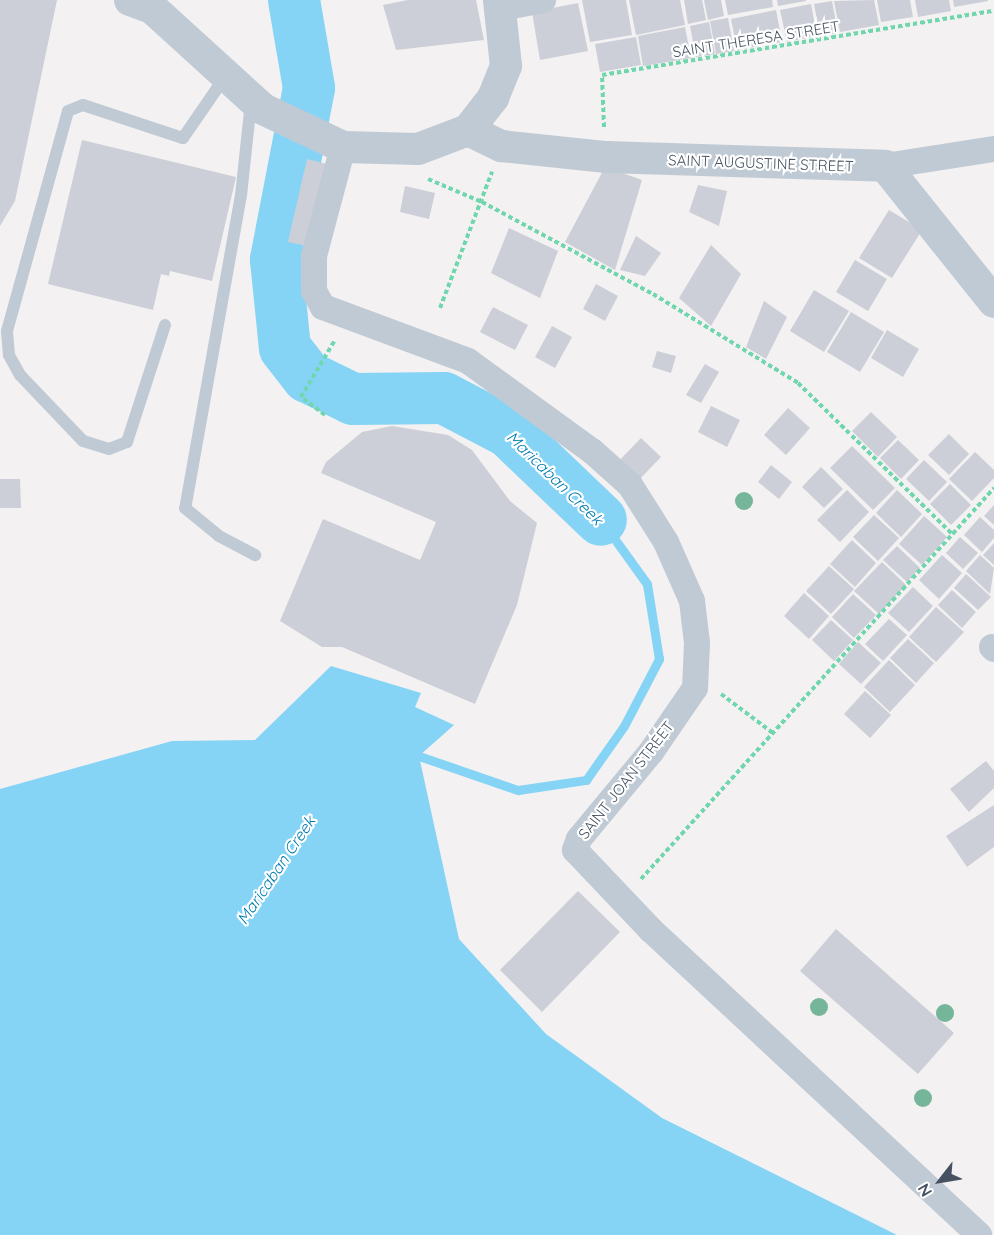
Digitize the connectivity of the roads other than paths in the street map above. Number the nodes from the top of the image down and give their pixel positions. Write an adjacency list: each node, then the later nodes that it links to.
1 (543, 0): 3 (street)
2 (140, 2): 4 (street)
3 (500, 4): 6 (street)
4 (225, 77): 5 (street); 11 (lane)
5 (257, 105): 7 (street); 12 (lane)
6 (468, 130): 7 (street); 9 (street, SAINT AUGUSTINE STREET)
7 (340, 146): 13 (street, SAINT JOAN STREET)
8 (994, 148): 9 (street)
9 (885, 166): 10 (street)
10 (994, 302)
11 (165, 325)
12 (255, 555)
13 (979, 1235)

